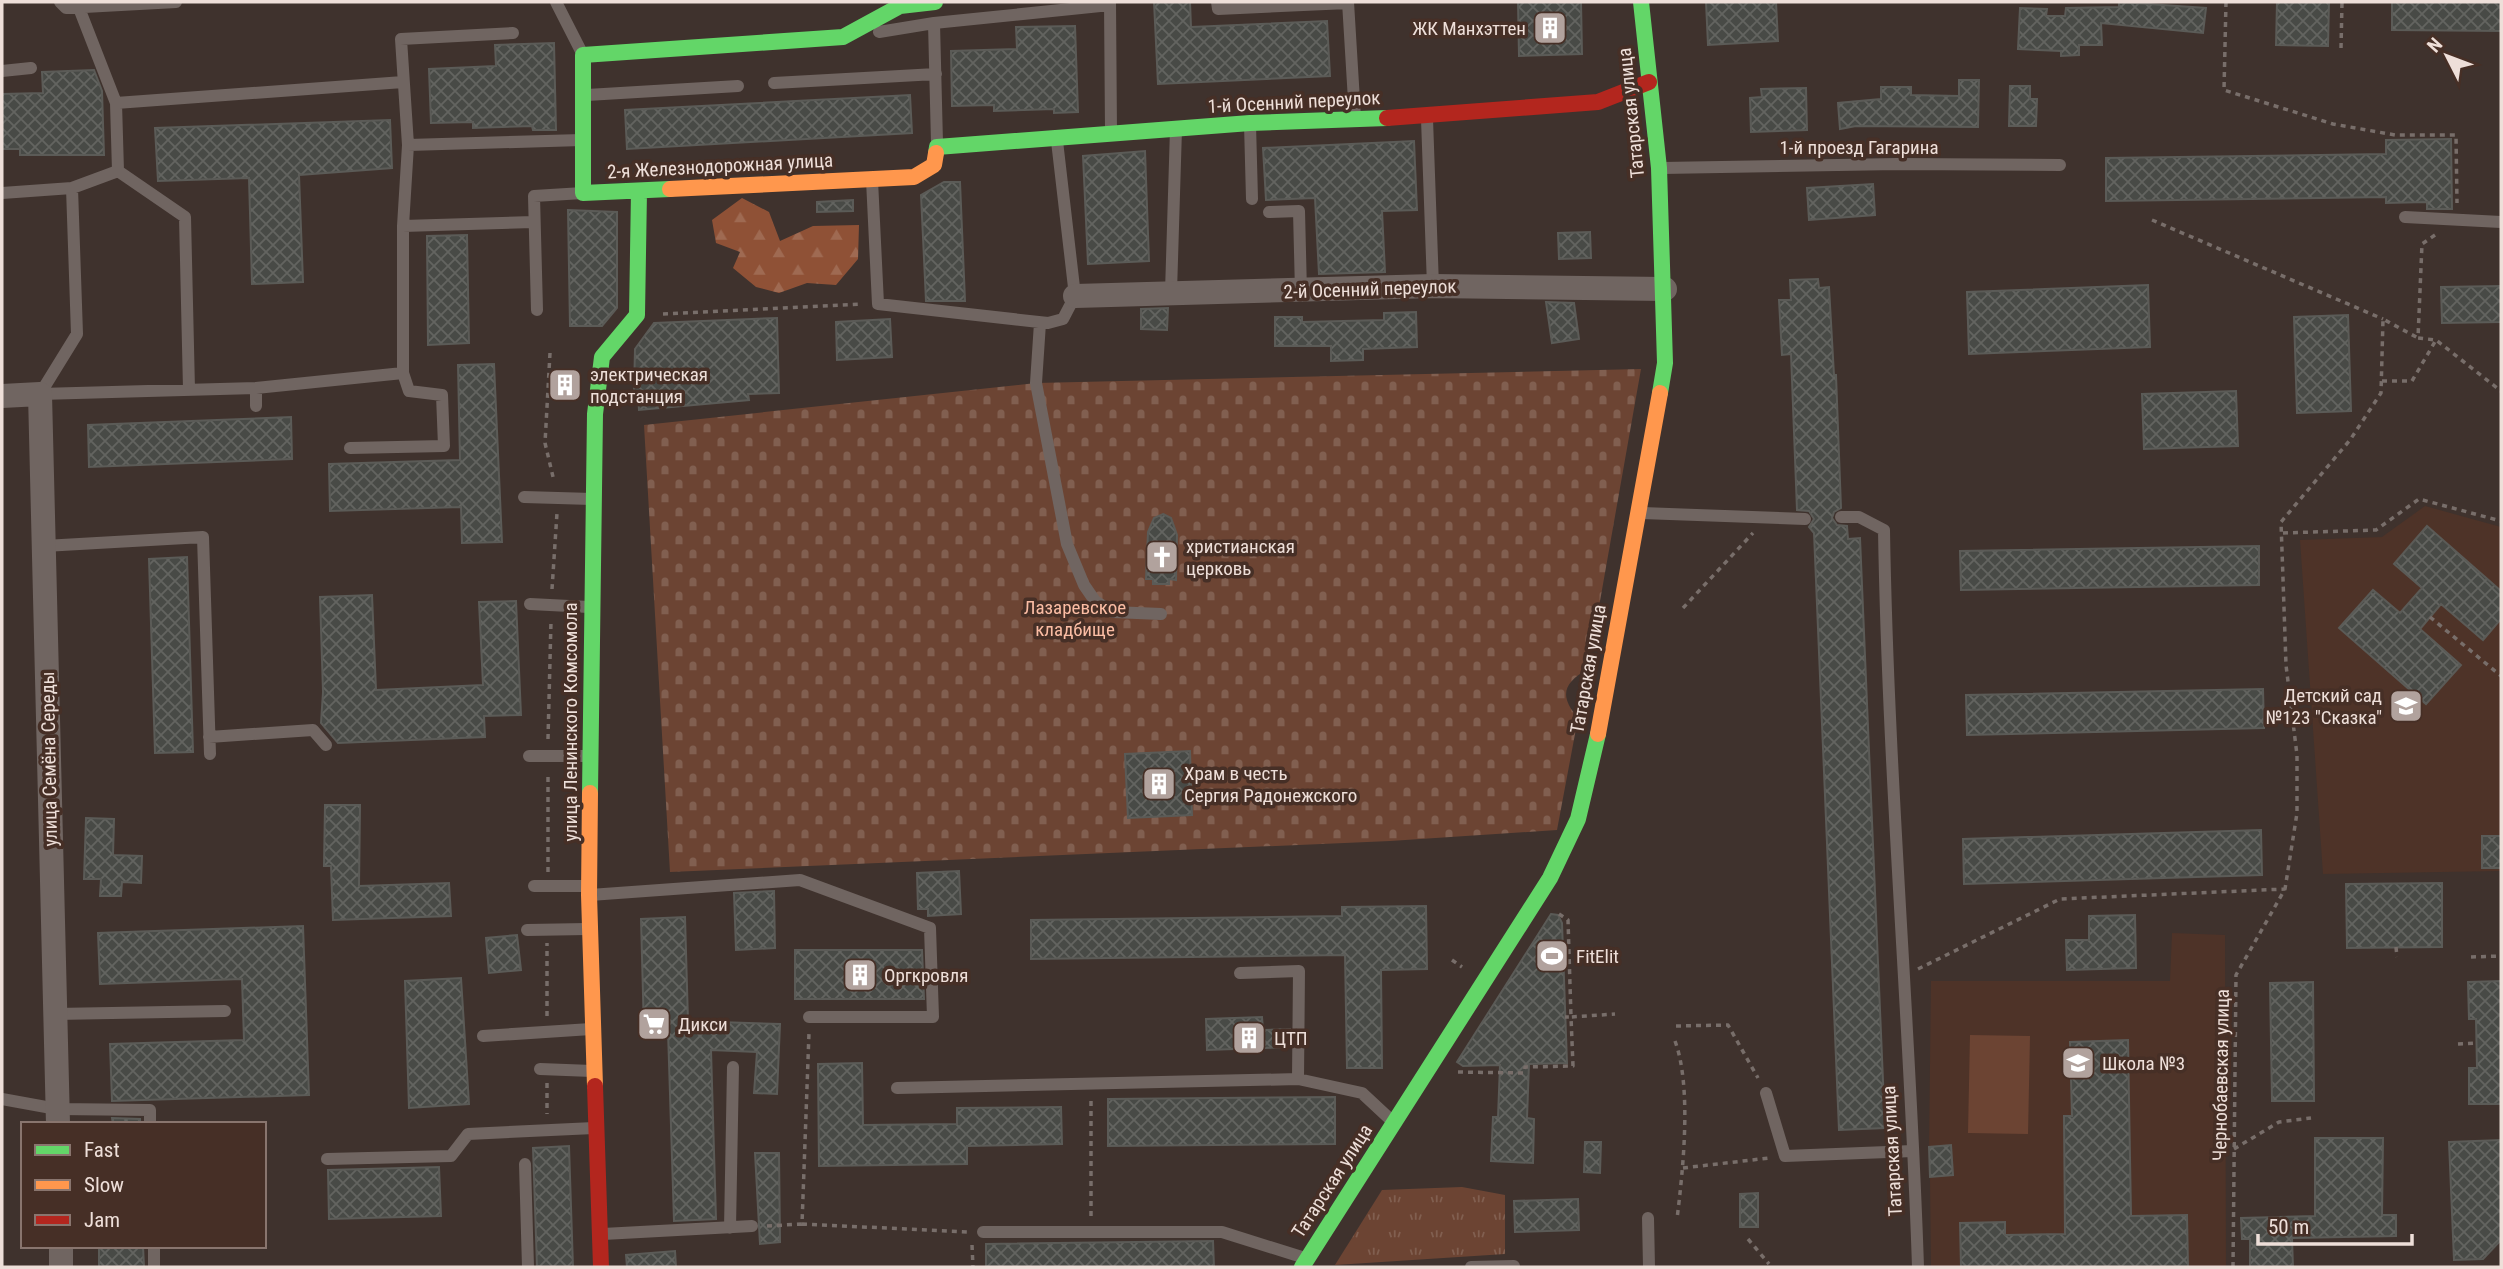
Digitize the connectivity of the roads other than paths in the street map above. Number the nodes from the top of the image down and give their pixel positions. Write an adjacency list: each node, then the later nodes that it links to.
1 (176, 2): 8 (lane)
2 (556, 2): 12 (lane, 2-я Железнодорожная улица)
3 (935, 2): 11 (street)
4 (1217, 2): 5 (lane)
5 (1348, 2): 23 (lane)
6 (1641, 2): 17 (street, Татарская улица)
7 (1110, 3): 9 (lane); 26 (lane)
8 (68, 6): 21 (lane)
9 (934, 23): 11 (lane); 15 (lane)
10 (513, 33): 16 (lane)
11 (844, 37): 12 (street)
12 (583, 55): 20 (street, 2-я Железнодорожная улица)
13 (30, 68): 14 (lane)
14 (2, 71)
15 (936, 74): 18 (lane); 30 (lane)
16 (403, 82): 21 (lane); 29 (lane)
17 (1649, 82): 22 (street, 1-й Осенний переулок); 32 (street, Татарская улица)
18 (774, 83)
19 (738, 86): 20 (lane)
20 (583, 95): 28 (street, 2-я Железнодорожная улица)
21 (116, 103): 33 (lane)
22 (1427, 117): 23 (street, 1-й Осенний переулок); 45 (lane)
23 (1355, 119): 24 (street, 1-й Осенний переулок)
24 (1250, 123): 25 (street, 1-й Осенний переулок); 39 (lane)
25 (1176, 129): 26 (street, 1-й Осенний переулок); 47 (lane)
26 (1111, 132): 27 (street, 1-й Осенний переулок)
27 (1056, 137): 30 (street, 1-й Осенний переулок); 49 (lane)
28 (583, 141): 29 (lane); 38 (street, 2-я Железнодорожная улица)
29 (408, 145): 44 (lane)
30 (937, 147): 34 (street, 2-я Железнодорожная улица)
31 (2060, 165): 32 (lane, 1-й проезд Гагарина)
32 (1659, 168): 46 (street, Татарская улица)
33 (118, 171): 35 (lane); 54 (lane)
34 (872, 179): 36 (street, 2-я Железнодорожная улица); 51 (lane)
35 (72, 188): 37 (lane); 55 (lane)
36 (639, 191): 38 (street, 2-я Железнодорожная улица); 60 (street, улица Ленинского Комсомола)
37 (2, 193)
38 (583, 193): 42 (lane)
39 (1252, 199)
40 (1269, 212): 48 (lane)
41 (2405, 216): 43 (lane)
42 (533, 222): 44 (lane); 50 (lane)
43 (2501, 222)
44 (403, 226): 52 (lane)
45 (1433, 286): 46 (street, 2-й Осенний переулок); 48 (street, 2-й Осенний переулок)
46 (1665, 289): 61 (street, Татарская улица)
47 (1171, 292): 48 (street, 2-й Осенний переулок); 49 (street, 2-й Осенний переулок)
48 (1301, 292)
49 (1075, 296): 51 (lane)
50 (537, 310)
51 (1040, 323): 67 (lane)
52 (404, 373): 53 (lane); 58 (lane)
53 (256, 388): 54 (lane); 57 (lane)
54 (189, 389): 55 (lane)
55 (40, 394): 56 (street); 64 (street, улица Семёна Середы)
56 (2, 396)
57 (256, 405)
58 (351, 448)
59 (524, 497): 60 (lane)
60 (592, 499): 66 (street, улица Ленинского Комсомола)
61 (1638, 513): 63 (lane); 92 (street, Татарская улица)
62 (1841, 517): 94 (lane, Татарская улица)
63 (1805, 519)
64 (44, 546): 68 (lane); 79 (street, улица Семёна Середы)
65 (530, 604): 66 (lane)
66 (592, 607): 72 (street, улица Ленинского Комсомола)
67 (1161, 614)
68 (209, 737): 69 (lane); 70 (lane)
69 (326, 745)
70 (210, 754)
71 (529, 756): 72 (lane)
72 (590, 756): 74 (street, улица Ленинского Комсомола)
73 (534, 886): 74 (lane)
74 (589, 890): 75 (street, улица Ленинского Комсомола); 80 (lane)
75 (590, 929): 76 (lane); 81 (street, улица Ленинского Комсомола)
76 (527, 930)
77 (1240, 973): 86 (lane)
78 (225, 1011): 79 (lane)
79 (55, 1014): 90 (street, улица Семёна Середы)
80 (809, 1017)
81 (592, 1029): 82 (lane); 85 (street, улица Ленинского Комсомола)
82 (482, 1036)
83 (733, 1067): 99 (lane)
84 (540, 1069): 85 (lane)
85 (593, 1071): 93 (street, улица Ленинского Комсомола)
86 (1298, 1079): 87 (lane); 92 (lane)
87 (897, 1088)
88 (1766, 1093): 94 (lane)
89 (2, 1099): 90 (lane)
90 (58, 1116): 91 (lane)
91 (150, 1122)
92 (1394, 1123): 104 (street, Татарская улица)
93 (594, 1128): 95 (lane); 101 (street, улица Ленинского Комсомола)
94 (1913, 1151): 112 (lane, Татарская улица)
95 (327, 1159)
96 (525, 1164): 108 (lane)
97 (1648, 1218): 111 (lane)
98 (752, 1227): 99 (lane)
99 (730, 1228): 101 (lane)
100 (983, 1233): 104 (lane)
101 (599, 1234): 109 (street, улица Ленинского Комсомола)
102 (61, 1248): 106 (street)
103 (154, 1248): 107 (lane)
104 (1304, 1263)
105 (1514, 1266): 110 (lane)
106 (61, 1267)
107 (155, 1267)
108 (528, 1267)
109 (601, 1267)
110 (1471, 1267)
111 (1649, 1267)
112 (1918, 1267)

